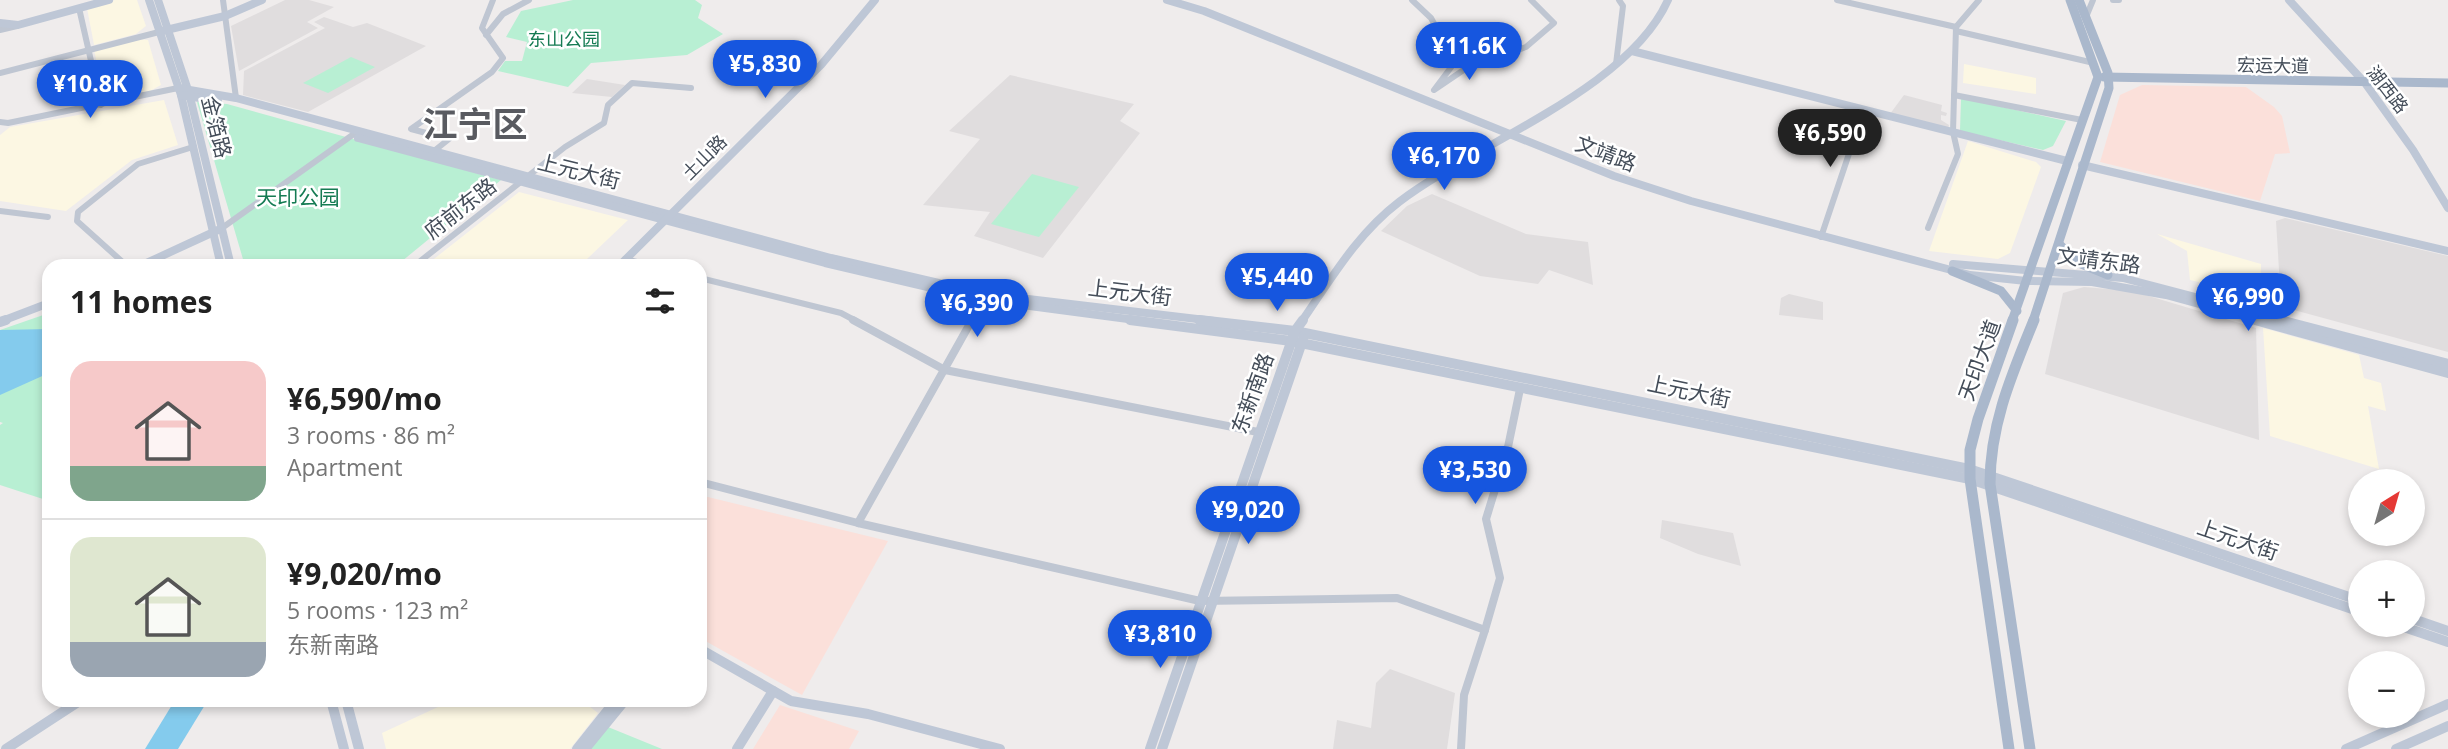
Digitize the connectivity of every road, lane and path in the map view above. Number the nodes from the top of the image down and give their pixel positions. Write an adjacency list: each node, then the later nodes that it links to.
1 (109, 0): 23 (main road)
2 (149, 0): 30 (main road, 金箔路)
3 (158, 0): 30 (main road, 金箔路)
4 (223, 0): 24 (street)
5 (262, 0): 24 (main road)
6 (493, 0): 31 (street)
7 (529, 0): 31 (street)
8 (875, 0): 61 (main road, 土山路)
9 (1167, 0): 50 (main road, 文靖路)
10 (1180, 0): 50 (main road, 文靖路)
11 (1412, 0): 12 (street)
12 (1531, 0)
13 (1619, 0): 34 (street)
14 (1668, 0): 33 (main road, 东新南路)
15 (1837, 0): 28 (street)
16 (1979, 0): 28 (street)
17 (2070, 0): 25 (main road)
18 (2079, 0): 25 (main road)
19 (2093, 0): 25 (street)
20 (2113, 0): 21 (street)
21 (2119, 0)
22 (2289, 0): 38 (main road, 湖西路)
23 (79, 8): 27 (main road); 32 (street)
24 (225, 16): 30 (main road); 43 (street)
25 (2081, 20): 36 (main road); 36 (main road)
26 (0, 23): 27 (main road)
27 (18, 25): 29 (street)
28 (1956, 29): 36 (street); 42 (street)
29 (0, 30)
30 (163, 31): 32 (street); 41 (main road, 金箔路)
31 (486, 35): 54 (street)
32 (87, 50): 35 (street); 44 (street)
33 (1632, 51): 34 (main road, 东新南路); 45 (main road)
34 (1616, 64): 50 (main road, 东新南路)
35 (0, 73)
36 (2102, 73): 38 (main road, 宏运大道); 46 (main road, 天印大道); 56 (main road, 天印大道)
37 (2448, 77): 38 (main road, 宏运大道)
38 (2362, 80): 39 (main road, 宏运大道); 58 (main road, 湖西路)
39 (2448, 83)
40 (691, 88): 57 (street, 府前东路)
41 (185, 93): 43 (main road, 上元大街); 44 (street); 52 (main road, 上元大街); 53 (main road, 金箔路); 63 (main road, 金箔路)
42 (1954, 95): 46 (street); 51 (street)
43 (236, 98): 52 (main road, 上元大街)
44 (101, 105): 48 (street)
45 (1864, 109): 51 (main road); 64 (street)
46 (2082, 120): 55 (main road, 天印大道)
47 (0, 122): 48 (street)
48 (8, 124): 49 (street)
49 (0, 129)
50 (1512, 131): 64 (main road, 文靖路); 83 (main road, 东新南路)
51 (1953, 132): 55 (main road); 62 (street)
52 (355, 134): 54 (main road, 上元大街); 57 (main road, 上元大街); 63 (street)
53 (193, 147): 63 (main road, 金箔路); 67 (street)
54 (434, 151): 57 (main road, 上元大街)
55 (2067, 161): 76 (main road, 天印大道)
56 (2082, 164): 65 (main road, 天印大道); 66 (main road)
57 (524, 180): 61 (main road, 上元大街); 72 (street, 府前东路)
58 (2448, 208)
59 (0, 211): 60 (street)
60 (48, 216)
61 (666, 217): 73 (main road, 土山路); 79 (main road, 上元大街)
62 (1928, 228)
63 (216, 233): 68 (main road); 69 (main road); 70 (main road, 金箔路); 71 (main road, 金箔路)
64 (1823, 234): 74 (main road, 文靖路); 76 (main road, 文靖路)
65 (2059, 244): 75 (main road); 77 (main road, 天印大道)
66 (2448, 251)
67 (119, 259)
68 (156, 259)
69 (166, 259)
70 (220, 259)
71 (228, 259)
72 (423, 259)
73 (626, 259)
74 (1952, 271): 76 (main road, 文靖路); 81 (main road)
75 (2108, 275): 77 (main road, 文靖东路); 84 (main road, 文靖东路)
76 (2028, 277): 77 (main road, 文靖东路); 81 (main road, 天印大道)
77 (2050, 277): 86 (main road, 文靖东路); 90 (main road, 天印大道)
78 (707, 280): 85 (street)
79 (984, 297): 83 (main road, 上元大街); 85 (street)
80 (42, 308): 82 (main road)
81 (2017, 311): 89 (main road, 天印大道)
82 (2, 323)
83 (1298, 337): 87 (main road, 上元大街); 88 (main road, 东新南路); 89 (main road, 上元大街); 94 (main road, 东新南路)
84 (2448, 364)
85 (945, 370): 88 (street); 92 (street)
86 (2448, 373)
87 (1520, 389): 89 (main road, 上元大街); 97 (street)
88 (1258, 432): 94 (main road, 东新南路)
89 (1969, 475): 90 (main road, 上元大街); 120 (main road, 天印大道)
90 (1990, 480): 93 (main road, 上元大街); 95 (main road, 上元大街); 121 (main road, 天印大道)
91 (707, 485): 92 (street)
92 (858, 523): 94 (street)
93 (2348, 597)
94 (1206, 601): 97 (street); 117 (main road, 东新南路); 118 (main road, 东新南路)
95 (2348, 607)
96 (2425, 623): 98 (main road)
97 (1485, 631): 119 (street)
98 (2448, 631)
99 (2425, 634): 100 (main road)
100 (2448, 642)
101 (707, 653): 102 (main road)
102 (773, 691): 115 (main road); 116 (main road)
103 (2448, 704): 122 (main road)
104 (69, 707): 110 (main road)
105 (333, 707): 111 (main road)
106 (348, 707): 112 (main road)
107 (610, 707): 113 (main road)
108 (619, 707): 114 (main road)
109 (2448, 726): 123 (main road)
110 (6, 749)
111 (344, 749)
112 (359, 749)
113 (576, 749)
114 (585, 749)
115 (737, 749)
116 (1000, 749)
117 (1150, 749)
118 (1162, 749)
119 (1461, 749)
120 (2009, 749)
121 (2030, 749)
122 (2346, 749)
123 (2396, 749)

